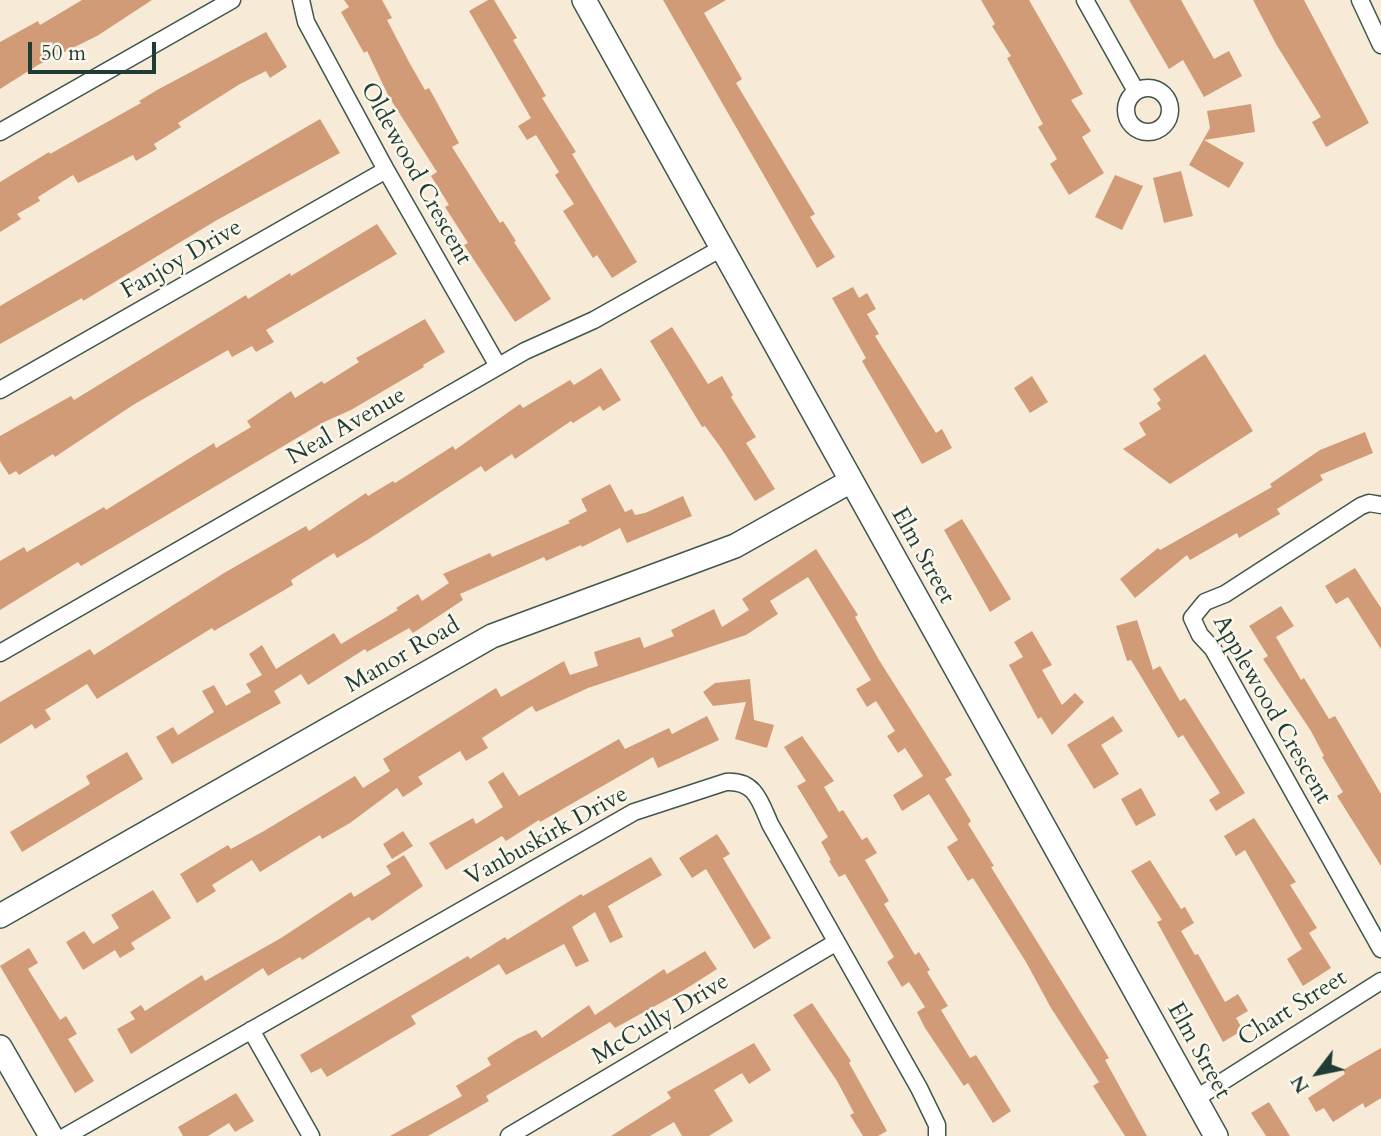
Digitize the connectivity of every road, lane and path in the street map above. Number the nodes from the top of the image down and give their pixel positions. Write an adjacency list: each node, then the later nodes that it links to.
1 (232, 0): 8 (street)
2 (301, 0): 9 (street, Oldewood Crescent)
3 (584, 0): 10 (main road, Elm Street)
4 (1085, 0): 7 (street)
5 (1360, 0): 6 (street)
6 (1381, 45)
7 (1136, 91)
8 (0, 132)
9 (386, 170): 11 (street, Oldewood Crescent); 12 (street, Fanjoy Drive)
10 (720, 249): 11 (street, Neal Avenue); 13 (main road, Elm Street)
11 (498, 366): 15 (street, Neal Avenue)
12 (0, 390)
13 (851, 481): 16 (main road, Manor Road); 22 (main road, Elm Street)
14 (1381, 505): 18 (street, Applewood Crescent)
15 (0, 653)
16 (0, 916)
17 (835, 943): 20 (street, Vanbuskirk Drive); 26 (street, McCully Drive); 27 (street, Vanbuskirk Drive)
18 (1381, 949)
19 (1381, 981): 22 (street, Chart Street)
20 (251, 1030): 24 (street, Vanbuskirk Drive); 25 (street)
21 (0, 1047): 23 (main road)
22 (1195, 1099): 28 (main road, Elm Street)
23 (51, 1136)
24 (66, 1136)
25 (311, 1136)
26 (509, 1136)
27 (937, 1136)
28 (1216, 1136)

